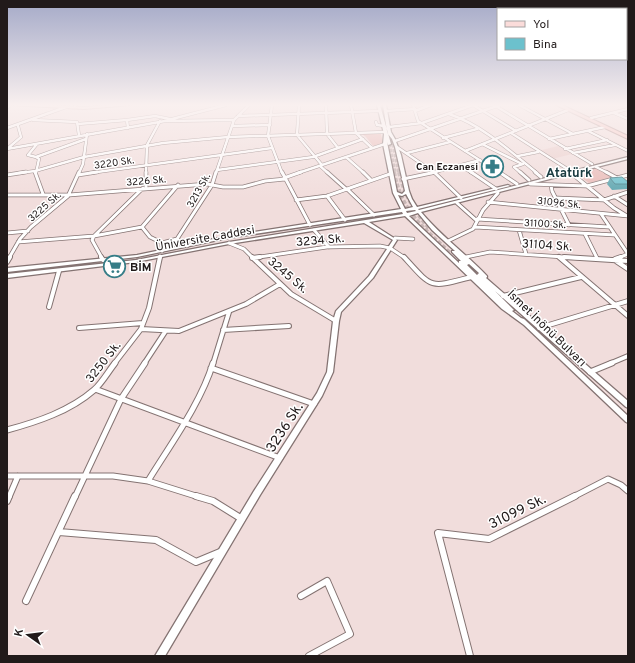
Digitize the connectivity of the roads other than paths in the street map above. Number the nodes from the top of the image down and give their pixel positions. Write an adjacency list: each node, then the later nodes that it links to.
1 (21, 136): 36 (street)
2 (75, 136): 27 (street)
3 (152, 136): 31 (street)
4 (268, 136): 20 (street); 33 (street)
5 (298, 136): 48 (street)
6 (329, 136): 34 (street)
7 (359, 136): 22 (street)
8 (388, 136): 28 (main road)
9 (388, 136): 28 (main road)
10 (408, 136): 28 (street, 3226 Sk.)
11 (440, 136): 21 (street)
12 (451, 136): 21 (street)
13 (489, 136): 23 (street)
14 (503, 136): 23 (street)
15 (515, 136): 41 (street)
16 (544, 136): 24 (street)
17 (564, 136): 24 (street)
18 (598, 136): 25 (street)
19 (86, 138): 46 (street); 47 (street, 3225 Sk.)
20 (228, 138): 31 (street); 44 (street, 3213 Sk.)
21 (443, 138): 26 (street)
22 (362, 139): 34 (street); 35 (street)
23 (494, 139): 29 (street); 45 (street)
24 (549, 139): 37 (street)
25 (607, 140): 30 (street); 37 (street)
26 (450, 142): 38 (street); 40 (street)
27 (37, 143): 36 (street); 46 (street)
28 (390, 143): 32 (main road); 35 (street, 3226 Sk.); 62 (main road)
29 (482, 144): 38 (street); 53 (street)
30 (615, 144): 39 (street); 42 (street)
31 (147, 146): 47 (street); 54 (street)
32 (397, 147): 40 (street); 69 (main road)
33 (272, 148): 44 (street, 3220 Sk.); 52 (street)
34 (338, 148): 48 (street)
35 (372, 148): 49 (street, 3226 Sk.)
36 (7, 149)
37 (565, 149): 42 (street)
38 (465, 151): 51 (street)
39 (628, 151)
40 (407, 152): 60 (street)
41 (538, 152): 45 (street); 61 (street)
42 (573, 153): 55 (street)
43 (628, 155): 55 (main road)
44 (222, 156): 54 (street, 3220 Sk.); 58 (street, 3213 Sk.)
45 (518, 156): 53 (street)
46 (36, 157): 59 (street)
47 (84, 157): 59 (street); 64 (street, 3225 Sk.)
48 (313, 157): 52 (street); 56 (street)
49 (346, 157): 56 (street, 3226 Sk.); 70 (street)
50 (628, 158): 55 (main road)
51 (480, 160): 57 (street); 73 (street)
52 (278, 162): 58 (street); 68 (street)
53 (523, 164): 66 (street); 72 (street)
54 (147, 165): 64 (street, 3220 Sk.); 78 (street)
55 (594, 165): 61 (main road); 67 (street)
56 (321, 166): 68 (street, 3226 Sk.); 79 (street)
57 (461, 166): 60 (street); 80 (street)
58 (217, 170): 75 (street, 3213 Sk.)
59 (35, 171): 63 (street); 84 (street)
60 (434, 172): 69 (street); 89 (street)
61 (570, 172): 66 (main road); 72 (main road); 77 (street)
62 (390, 174): 70 (street); 83 (main road)
63 (7, 175)
64 (78, 175): 86 (street, 3225 Sk.)
65 (628, 175): 67 (street)
66 (541, 177): 72 (main road)
67 (617, 178): 71 (street); 77 (street)
68 (285, 179): 75 (street, 3226 Sk.); 91 (street)
69 (404, 179): 81 (main road)
70 (371, 180): 79 (street)
71 (624, 181)
72 (530, 182): 73 (main road); 76 (street); 80 (main road)
73 (517, 184): 80 (main road)
74 (178, 185): 75 (street, 3226 Sk.); 78 (street, 3226 Sk.); 109 (street)
75 (212, 185): 120 (street, 3213 Sk.)
76 (551, 185): 77 (street); 90 (street)
77 (587, 186): 92 (street)
78 (145, 188): 86 (street, 3226 Sk.); 118 (street)
79 (347, 189): 87 (street); 101 (street)
80 (497, 191): 89 (main road, Üniversite Caddesi); 93 (street); 94 (main road, Üniversite Caddesi)
81 (407, 192): 83 (main road); 96 (main road)
82 (628, 192): 88 (street)
83 (395, 193): 97 (main road)
84 (43, 194): 85 (street, 3226 Sk.); 86 (street, 3226 Sk.)
85 (7, 195)
86 (69, 195): 114 (street, 3225 Sk.)
87 (327, 196): 91 (street); 104 (street)
88 (614, 196): 92 (street); 95 (street)
89 (461, 198): 96 (main road, Üniversite Caddesi)
90 (557, 198): 92 (street); 98 (street)
91 (296, 200): 107 (street)
92 (604, 200): 103 (street)
93 (488, 202): 98 (street, 31096 Sk.); 105 (street)
94 (457, 203): 99 (main road, Üniversite Caddesi); 105 (street)
95 (628, 205)
96 (415, 208): 97 (main road, Üniversite Caddesi); 99 (main road)
97 (402, 210): 101 (main road, Üniversite Caddesi); 102 (main road)
98 (561, 210): 100 (street, 31096 Sk.); 108 (street)
99 (419, 212): 102 (main road, Üniversite Caddesi); 122 (main road)
100 (601, 214): 103 (street, 31096 Sk.); 111 (street)
101 (374, 215): 104 (main road, Üniversite Caddesi)
102 (406, 215): 106 (main road, Üniversite Caddesi); 145 (main road)
103 (628, 216)
104 (345, 220): 107 (main road, Üniversite Caddesi)
105 (477, 220): 108 (street); 110 (street)
106 (366, 221): 112 (main road, Üniversite Caddesi); 119 (main road)
107 (310, 225): 126 (main road, Üniversite Caddesi)
108 (569, 225): 111 (street)
109 (142, 227): 118 (street); 124 (street)
110 (475, 227): 113 (street, 31100 Sk.); 122 (street)
111 (609, 227): 117 (street)
112 (314, 230): 125 (main road, Üniversite Caddesi); 127 (street)
113 (519, 230): 116 (street, 31100 Sk.); 130 (street)
114 (28, 231): 115 (street); 123 (street, 3225 Sk.)
115 (7, 233)
116 (585, 234): 117 (street, 31100 Sk.); 136 (street)
117 (615, 235): 131 (street)
118 (94, 236): 123 (street); 138 (street)
119 (395, 238): 121 (street); 128 (main road, 3236 Sk.)
120 (178, 239): 124 (street); 126 (street)
121 (413, 239)
122 (448, 241): 133 (main road)
123 (18, 242): 140 (street, 3225 Sk.)
124 (162, 243): 129 (street)
125 (229, 243): 132 (main road, Üniversite Caddesi); 135 (street, 3245 Sk.)
126 (187, 246): 129 (main road, Üniversite Caddesi)
127 (328, 247): 128 (street, 3234 Sk.); 135 (street, 3234 Sk.)
128 (390, 248): 145 (street); 154 (main road, 3236 Sk.)
129 (162, 251): 138 (main road, Üniversite Caddesi)
130 (526, 254): 133 (street, 31104 Sk.); 134 (street, 31104 Sk.)
131 (628, 254): 137 (street)
132 (160, 256): 143 (main road, Üniversite Caddesi); 155 (street, 3250 Sk.)
133 (466, 257): 148 (main road)
134 (559, 257): 136 (street, 31104 Sk.); 146 (street)
135 (252, 258): 147 (street, 3245 Sk.)
136 (597, 258): 137 (street, 31104 Sk.)
137 (614, 259): 139 (street, 31104 Sk.); 141 (street)
138 (103, 260): 142 (main road, Üniversite Caddesi)
139 (628, 261)
140 (7, 262)
141 (628, 269)
142 (7, 270)
143 (59, 271): 144 (main road, Üniversite Caddesi); 151 (street)
144 (7, 276)
145 (471, 277): 156 (main road)
146 (581, 277): 148 (street); 150 (street)
147 (280, 284): 152 (street); 154 (street, 3245 Sk.)
148 (503, 296): 156 (main road, İsmet İnönü Bulvarı); 159 (main road, İsmet İnönü Bulvarı)
149 (628, 301): 150 (street)
150 (615, 305): 153 (street); 159 (street)
151 (49, 307)
152 (229, 312): 161 (street); 162 (street)
153 (628, 316)
154 (336, 321): 168 (main road, 3236 Sk.)
155 (143, 323): 158 (street); 160 (street, 3250 Sk.)
156 (524, 323): 170 (main road, İsmet İnönü Bulvarı)
157 (289, 326): 161 (street)
158 (79, 328)
159 (539, 328): 165 (main road, İsmet İnönü Bulvarı)
160 (141, 329): 162 (street); 166 (street, 3250 Sk.)
161 (223, 330): 164 (street)
162 (165, 332): 167 (street)
163 (628, 356): 165 (street)
164 (211, 368): 168 (street); 171 (street)
165 (590, 372): 169 (main road, İsmet İnönü Bulvarı)
166 (95, 389): 167 (street); 172 (street, 3250 Sk.)
167 (121, 399): 171 (street); 176 (street)
168 (314, 404): 173 (main road, 3236 Sk.)
169 (628, 405)
170 (628, 420)
171 (184, 423): 173 (street); 177 (street)
172 (7, 430)
173 (280, 458): 180 (main road, 3236 Sk.)
174 (7, 476): 175 (street)
175 (18, 476): 176 (street); 179 (street)
176 (85, 476): 177 (street); 181 (street)
177 (148, 480): 180 (street)
178 (628, 491): 187 (street, 31099 Sk.)
179 (7, 501)
180 (242, 519): 182 (main road, 3236 Sk.)
181 (59, 532): 182 (street); 184 (street)
182 (224, 551): 185 (main road, 3236 Sk.)
183 (301, 596): 186 (street)
184 (26, 602)
185 (160, 656)
186 (309, 656)
187 (470, 656)

